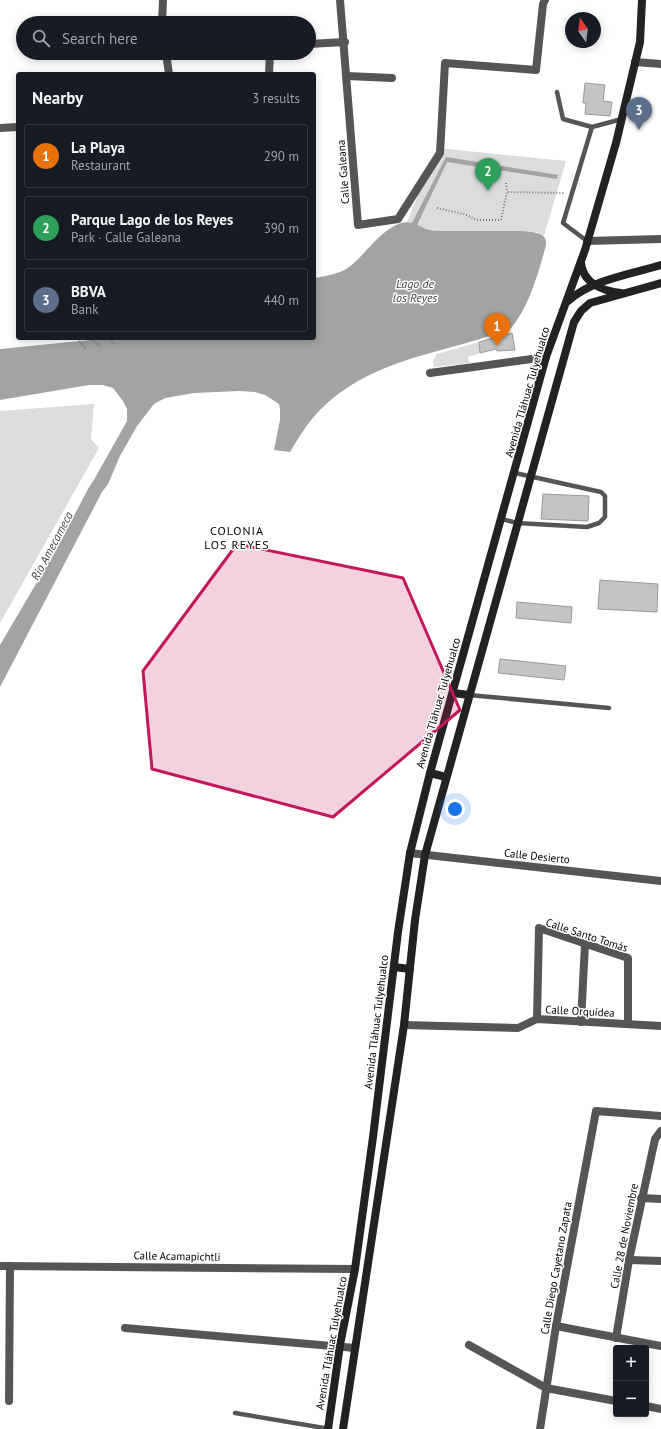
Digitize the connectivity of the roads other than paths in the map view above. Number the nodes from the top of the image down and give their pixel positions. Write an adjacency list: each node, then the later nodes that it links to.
1 (163, 0): 5 (street)
2 (340, 0): 6 (street, Calle Galeana)
3 (545, 0): 14 (street, Calle Galeana)
4 (642, 0): 10 (main road, Avenida Tláhuac Tulyehualco)
5 (162, 16)
6 (344, 42): 7 (street); 14 (street, Calle Galeana)
7 (316, 44)
8 (167, 60): 12 (street)
9 (270, 60): 13 (street)
10 (635, 62): 11 (street); 17 (main road, Avenida Tláhuac Tulyehualco)
11 (661, 64)
12 (169, 72)
13 (269, 72)
14 (347, 76): 15 (street)
15 (392, 78)
16 (557, 92): 19 (lane)
17 (622, 119): 19 (lane); 22 (main road, Avenida Tláhuac Tulyehualco)
18 (16, 127): 20 (street)
19 (592, 127): 22 (lane)
20 (0, 128)
21 (661, 239): 22 (street)
22 (587, 241): 23 (main road, Avenida Tláhuac Tulyehualco)
23 (581, 260): 26 (main road); 28 (main road, Avenida Tláhuac Tulyehualco)
24 (661, 265): 26 (main road)
25 (661, 283): 27 (main road)
26 (594, 284): 27 (main road); 28 (main road)
27 (626, 293): 32 (main road, Avenida Tláhuac Tulyehualco)
28 (566, 303): 29 (main road, Avenida Tláhuac Tulyehualco)
29 (546, 357): 30 (street); 31 (main road, Avenida Tláhuac Tulyehualco)
30 (430, 373)
31 (515, 473): 32 (lane); 33 (main road, Avenida Tláhuac Tulyehualco)
32 (530, 477): 34 (main road, Avenida Tláhuac Tulyehualco); 34 (lane)
33 (502, 519): 34 (lane); 35 (main road, Avenida Tláhuac Tulyehualco)
34 (517, 523): 36 (main road, Avenida Tláhuac Tulyehualco)
35 (453, 693): 36 (main road); 38 (main road, Avenida Tláhuac Tulyehualco)
36 (469, 695): 37 (lane); 39 (main road, Avenida Tláhuac Tulyehualco)
37 (609, 708)
38 (430, 772): 39 (main road); 40 (main road, Avenida Tláhuac Tulyehualco)
39 (446, 777): 41 (main road, Avenida Tláhuac Tulyehualco)
40 (410, 853): 41 (street, Calle Desierto); 43 (main road, Avenida Tláhuac Tulyehualco)
41 (425, 855): 42 (street, Calle Desierto); 44 (main road, Avenida Tláhuac Tulyehualco)
42 (661, 881)
43 (403, 901): 44 (main road); 46 (main road, Avenida Tláhuac Tulyehualco)
44 (418, 903): 47 (main road, Avenida Tláhuac Tulyehualco)
45 (585, 944): 48 (street, Calle Santo Tomás); 49 (street); 50 (street, Calle Santo Tomás)
46 (394, 967): 47 (main road); 55 (main road, Avenida Tláhuac Tulyehualco)
47 (410, 969): 51 (main road, Avenida Tláhuac Tulyehualco)
48 (537, 1019): 49 (street, Calle Orquídea); 51 (street, Calle Orquídea)
49 (581, 1022): 50 (street, Calle Orquídea)
50 (628, 1024): 52 (street, Calle Orquídea)
51 (404, 1025): 56 (main road, Avenida Tláhuac Tulyehualco)
52 (661, 1026)
53 (661, 1116): 65 (street, Calle Diego Cayetano Zapata)
54 (661, 1131): 57 (street)
55 (373, 1137): 56 (main road); 64 (main road, Avenida Tláhuac Tulyehualco)
56 (386, 1138): 71 (main road, Avenida Tláhuac Tulyehualco)
57 (658, 1139): 58 (street, Calle 28 de Noviembre)
58 (642, 1198): 59 (street); 60 (street, Calle 28 de Noviembre)
59 (661, 1199)
60 (629, 1260): 61 (street); 67 (street, Calle 28 de Noviembre)
61 (661, 1261)
62 (0, 1266): 63 (street, Calle Acamapichtli)
63 (10, 1266): 64 (street, Calle Acamapichtli); 74 (street)
64 (355, 1269): 68 (main road, Avenida Tláhuac Tulyehualco)
65 (556, 1326): 67 (street); 72 (street, Calle Diego Cayetano Zapata)
66 (125, 1328): 68 (street)
67 (616, 1338): 70 (street)
68 (340, 1345): 71 (street); 78 (main road, Avenida Tláhuac Tulyehualco)
69 (469, 1345): 72 (street)
70 (661, 1346)
71 (355, 1348): 80 (main road, Avenida Tláhuac Tulyehualco)
72 (546, 1388): 73 (street); 81 (street, Calle Diego Cayetano Zapata)
73 (613, 1400)
74 (9, 1401)
75 (649, 1406): 76 (street)
76 (661, 1408)
77 (235, 1413): 78 (lane)
78 (328, 1429): 79 (lane)
79 (331, 1429)
80 (343, 1429)
81 (540, 1429)

